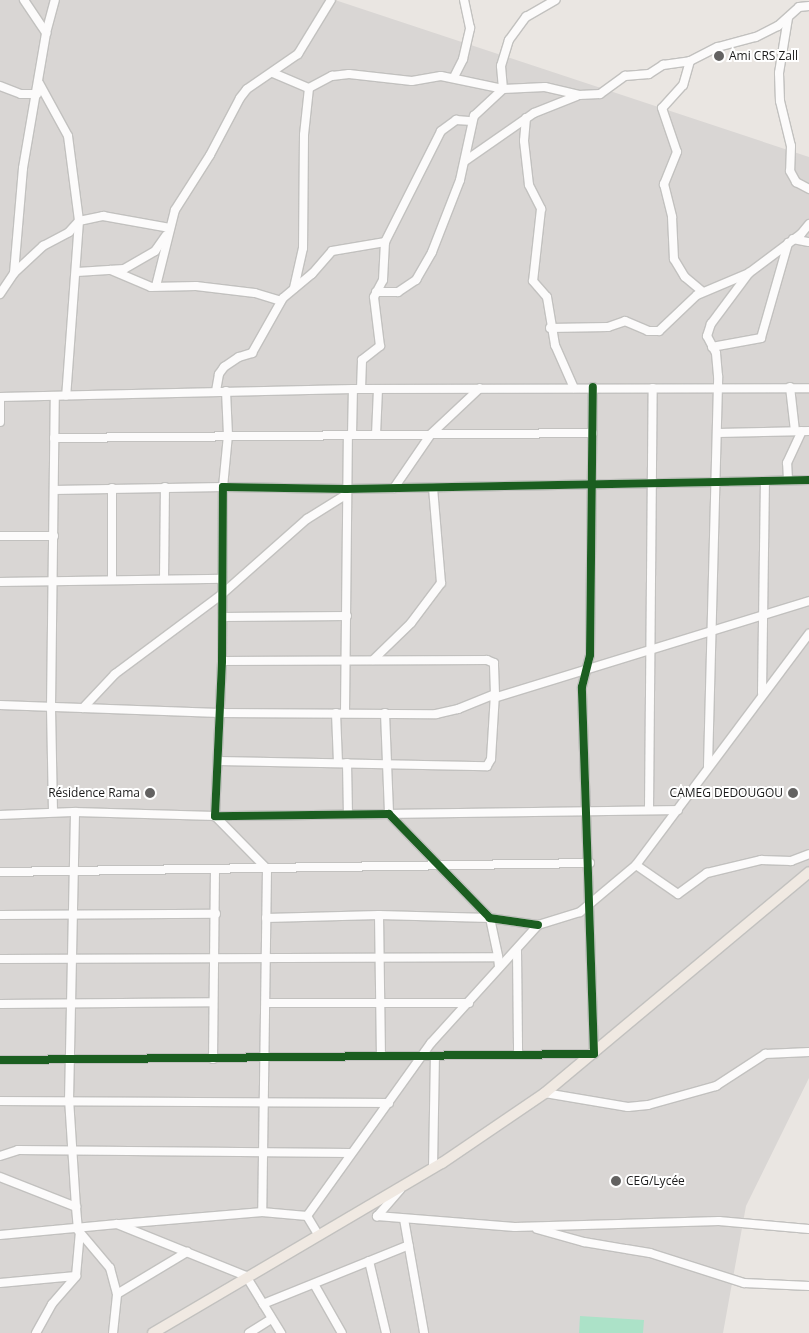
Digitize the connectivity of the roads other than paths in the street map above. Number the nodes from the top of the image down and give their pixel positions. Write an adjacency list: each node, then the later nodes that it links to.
1 (24, 0): 9 (street)
2 (55, 0): 9 (street)
3 (464, 0): 12 (street)
4 (556, 0): 16 (street)
5 (329, 1): 11 (street)
6 (800, 4): 7 (street); 8 (street)
7 (809, 6)
8 (788, 18): 10 (street); 22 (street)
9 (46, 33): 13 (street)
10 (690, 61): 18 (street); 36 (street)
11 (273, 72): 15 (street); 25 (street)
12 (454, 77): 15 (street); 16 (street)
13 (39, 83): 17 (street); 23 (street)
14 (0, 86): 17 (street)
15 (309, 88): 34 (street)
16 (503, 89): 18 (street); 20 (street)
17 (37, 94): 32 (street)
18 (578, 95): 19 (street)
19 (526, 118): 21 (street); 39 (street)
20 (472, 121): 21 (street); 27 (street)
21 (465, 161): 35 (street)
22 (809, 189)
23 (79, 221): 25 (street); 30 (street); 32 (street)
24 (809, 224): 26 (street)
25 (169, 230): 29 (street); 33 (street)
26 (790, 241): 28 (street); 31 (street); 40 (street)
27 (385, 242): 34 (street); 35 (street)
28 (809, 242)
29 (111, 270): 30 (street); 33 (street)
30 (77, 272): 54 (street)
31 (749, 272): 36 (street); 40 (street)
32 (14, 273): 37 (street)
33 (156, 286): 38 (street)
34 (294, 288): 38 (street)
35 (376, 292): 49 (street)
36 (703, 292): 39 (street)
37 (0, 294)
38 (281, 301): 50 (street)
39 (550, 328): 45 (street)
40 (712, 347): 41 (street)
41 (718, 387): 42 (street); 47 (street); 58 (street)
42 (790, 387): 48 (street); 56 (street)
43 (378, 388): 44 (street); 49 (street); 62 (street)
44 (480, 388): 45 (street); 59 (street)
45 (574, 388): 46 (street)
46 (592, 388): 47 (street); 57 (street)
47 (652, 388): 66 (street)
48 (809, 388)
49 (357, 389): 51 (street); 61 (street)
50 (216, 391): 51 (street); 54 (street)
51 (226, 392): 60 (street)
52 (0, 396): 53 (street); 55 (street)
53 (55, 396): 54 (street); 63 (street)
54 (66, 396)
55 (0, 422)
56 (802, 431): 58 (street); 64 (street)
57 (593, 433): 59 (street); 69 (street)
58 (718, 433): 67 (street)
59 (431, 434): 62 (street); 74 (street)
60 (228, 435): 61 (street); 63 (street); 71 (street)
61 (350, 435): 62 (street); 76 (street)
62 (376, 435)
63 (54, 438): 75 (street)
64 (788, 480): 65 (street); 68 (street)
65 (809, 480)
66 (653, 482): 67 (street); 69 (street); 91 (street)
67 (717, 482): 68 (street); 89 (street)
68 (765, 482): 87 (street)
69 (593, 484): 72 (street); 95 (street)
70 (165, 487): 71 (street); 73 (street); 79 (street)
71 (223, 487): 76 (street); 80 (street)
72 (433, 487): 74 (street); 93 (street)
73 (112, 488): 75 (street); 81 (street)
74 (394, 488): 76 (street)
75 (54, 490): 78 (street)
76 (347, 492): 84 (street); 86 (street)
77 (0, 536): 78 (street)
78 (54, 536): 82 (street)
79 (164, 579): 80 (street); 81 (street)
80 (221, 579): 84 (street)
81 (112, 580): 82 (street)
82 (53, 581): 83 (street); 99 (street)
83 (0, 582)
84 (222, 595): 88 (street); 100 (street)
85 (809, 601): 87 (street)
86 (347, 616): 88 (street); 92 (street)
87 (763, 616): 89 (street); 96 (street)
88 (222, 617): 94 (street)
89 (712, 631): 91 (street); 109 (street)
90 (809, 634): 96 (street)
91 (651, 650): 95 (street); 110 (street)
92 (346, 660): 93 (street); 94 (street); 103 (street)
93 (373, 660): 97 (street)
94 (222, 661): 101 (street)
95 (584, 670): 97 (street); 111 (street)
96 (762, 693): 109 (street)
97 (495, 696): 104 (street); 108 (street)
98 (0, 705): 99 (street)
99 (51, 707): 100 (street); 113 (street)
100 (83, 708): 101 (street)
101 (219, 713): 102 (street); 105 (street)
102 (336, 713): 103 (street); 106 (street)
103 (345, 713): 104 (street)
104 (385, 713): 108 (street)
105 (219, 761): 106 (street); 118 (street)
106 (338, 763): 107 (street)
107 (347, 763): 108 (street); 115 (street)
108 (387, 764): 116 (street)
109 (708, 766): 112 (street)
110 (649, 808): 111 (street); 112 (street)
111 (588, 810): 116 (street); 120 (street)
112 (678, 810): 122 (street)
113 (53, 812): 114 (street); 117 (street)
114 (75, 812): 118 (street); 125 (street)
115 (348, 814): 116 (street); 118 (street)
116 (389, 814): 121 (street)
117 (0, 815)
118 (215, 816): 124 (street)
119 (809, 854): 122 (street)
120 (590, 862): 121 (street); 128 (street)
121 (439, 865): 124 (street); 134 (street)
122 (636, 865): 128 (street)
123 (215, 869): 124 (street); 125 (street); 130 (street)
124 (267, 869): 133 (street)
125 (74, 871): 126 (street); 129 (street)
126 (0, 872)
127 (809, 872): 151 (main road)
128 (590, 904): 135 (street); 151 (street)
129 (72, 914): 130 (street); 131 (street); 141 (street)
130 (216, 914): 140 (street)
131 (0, 915)
132 (379, 915): 133 (street); 134 (street); 137 (street)
133 (266, 918): 138 (street)
134 (490, 918): 135 (street); 139 (street)
135 (538, 925): 136 (street)
136 (517, 951): 143 (street); 153 (street)
137 (380, 956): 138 (street); 139 (street); 144 (street)
138 (267, 957): 140 (street); 146 (street)
139 (498, 957): 143 (street)
140 (216, 958): 141 (street); 145 (street)
141 (71, 959): 142 (street); 149 (street)
142 (0, 960)
143 (499, 967): 147 (street)
144 (382, 1001): 146 (street); 147 (street); 152 (street)
145 (212, 1002): 149 (street); 157 (street)
146 (267, 1003): 156 (street)
147 (469, 1003): 154 (street)
148 (0, 1004): 149 (street)
149 (70, 1004): 159 (street)
150 (809, 1052): 160 (street)
151 (594, 1054): 153 (street); 160 (main road)
152 (381, 1055): 154 (street); 156 (street)
153 (518, 1055): 155 (street)
154 (424, 1056): 155 (street); 164 (street)
155 (435, 1056): 169 (street)
156 (265, 1058): 157 (street); 162 (street)
157 (213, 1059): 159 (street)
158 (0, 1060): 159 (street)
159 (70, 1060): 161 (street)
160 (545, 1093): 169 (main road)
161 (68, 1100): 162 (street); 163 (street); 166 (street)
162 (262, 1100): 164 (street); 165 (street)
163 (0, 1102)
164 (389, 1103): 167 (street)
165 (264, 1150): 166 (street); 167 (street); 175 (street)
166 (72, 1151): 168 (street); 174 (street)
167 (350, 1153): 176 (street)
168 (0, 1156)
169 (434, 1168): 171 (main road)
170 (0, 1177): 172 (street)
171 (406, 1183): 177 (street); 182 (main road)
172 (12, 1184): 173 (street); 174 (street)
173 (0, 1186)
174 (76, 1207): 181 (street)
175 (262, 1212): 176 (street); 178 (street)
176 (308, 1216): 182 (street)
177 (404, 1219): 179 (street); 184 (street)
178 (117, 1224): 181 (street); 185 (street)
179 (532, 1227): 180 (street); 191 (street)
180 (809, 1229)
181 (79, 1231): 183 (street); 187 (street); 192 (street)
182 (318, 1234): 188 (main road)
183 (0, 1235)
184 (409, 1245): 186 (street); 202 (street)
185 (187, 1252): 188 (street); 192 (street)
186 (369, 1261): 190 (street); 201 (street)
187 (76, 1276): 189 (street); 196 (street)
188 (246, 1276): 193 (street); 198 (main road)
189 (0, 1283)
190 (314, 1284): 193 (street); 200 (street)
191 (809, 1286)
192 (117, 1294): 197 (street)
193 (264, 1304): 194 (street)
194 (271, 1319): 195 (street); 199 (street)
195 (251, 1332)
196 (36, 1333)
197 (113, 1333)
198 (153, 1333)
199 (281, 1333)
200 (342, 1333)
201 (386, 1333)
202 (424, 1333)

